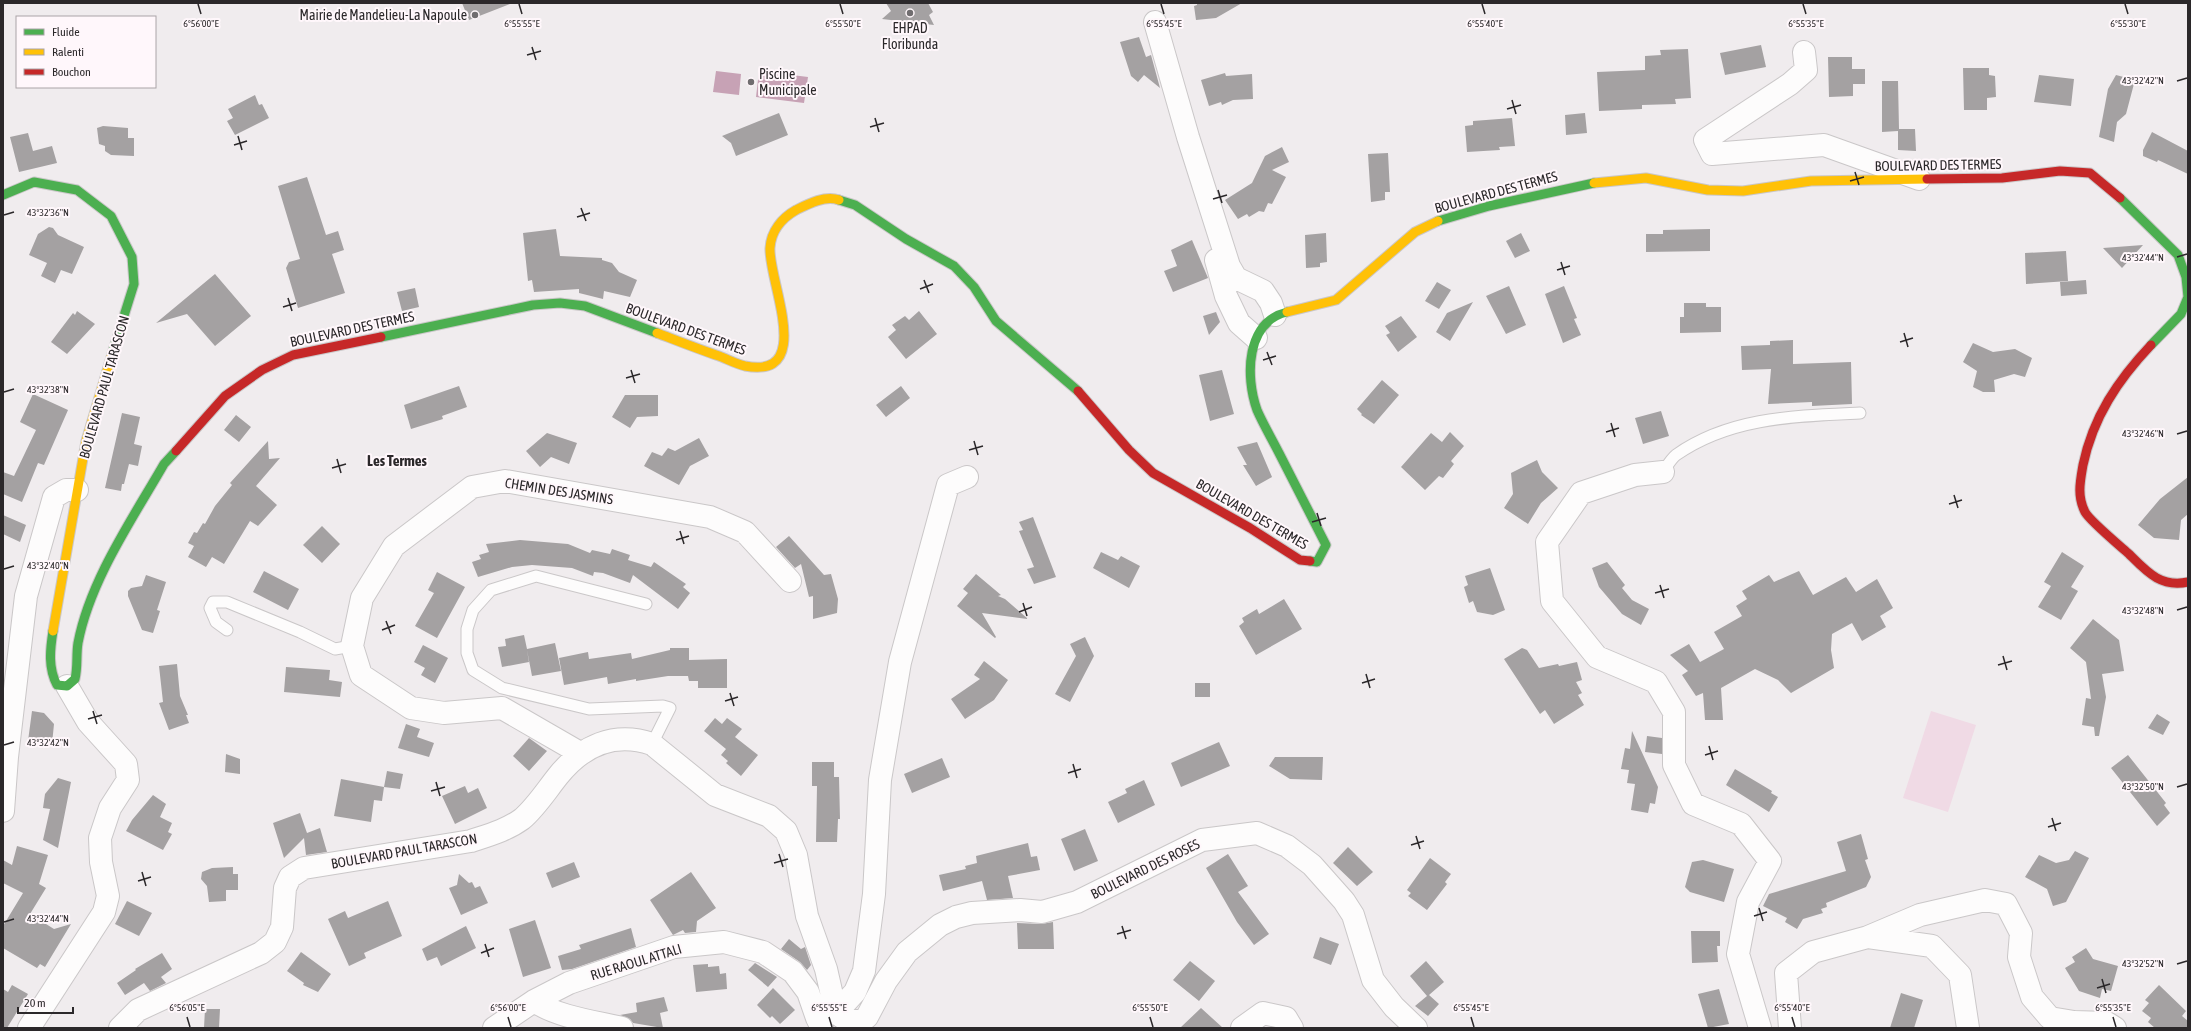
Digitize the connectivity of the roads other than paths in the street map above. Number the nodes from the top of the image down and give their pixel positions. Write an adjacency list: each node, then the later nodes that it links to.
1 (1155, 22): 6 (street)
2 (1804, 52): 4 (street)
3 (1164, 87): 7 (street)
4 (1924, 181): 6 (street, BOULEVARD DES TERMES); 13 (street, BOULEVARD DES TERMES)
5 (3, 196): 11 (street, BOULEVARD PAUL TARASCON)
6 (1275, 315): 7 (street, BOULEVARD DES TERMES)
7 (1256, 338): 17 (street, BOULEVARD DES TERMES)
8 (1860, 413): 9 (lane)
9 (1663, 472): 31 (street)
10 (968, 477): 23 (street)
11 (77, 490): 17 (street, BOULEVARD PAUL TARASCON); 20 (street)
12 (790, 580): 16 (street, CHEMIN DES JASMINS)
13 (2188, 582)
14 (646, 604): 18 (lane)
15 (227, 630): 16 (lane)
16 (352, 646): 19 (street, CHEMIN DES JASMINS)
17 (67, 686): 24 (street, BOULEVARD PAUL TARASCON)
18 (652, 744): 19 (street, BOULEVARD PAUL TARASCON); 23 (street, BOULEVARD PAUL TARASCON)
19 (580, 753): 25 (street, BOULEVARD PAUL TARASCON)
20 (3, 811)
21 (1868, 937): 32 (street); 33 (street); 34 (street)
22 (534, 1001): 23 (street, RUE RAOUL ATTALI); 26 (street, RUE RAOUL ATTALI); 27 (street)
23 (838, 1023): 30 (street, BOULEVARD DES ROSES)
24 (29, 1028)
25 (120, 1028)
26 (494, 1028)
27 (622, 1028)
28 (1242, 1028): 29 (street)
29 (1292, 1028)
30 (1416, 1028)
31 (1760, 1028)
32 (1790, 1028)
33 (1968, 1028)
34 (2115, 1028)

